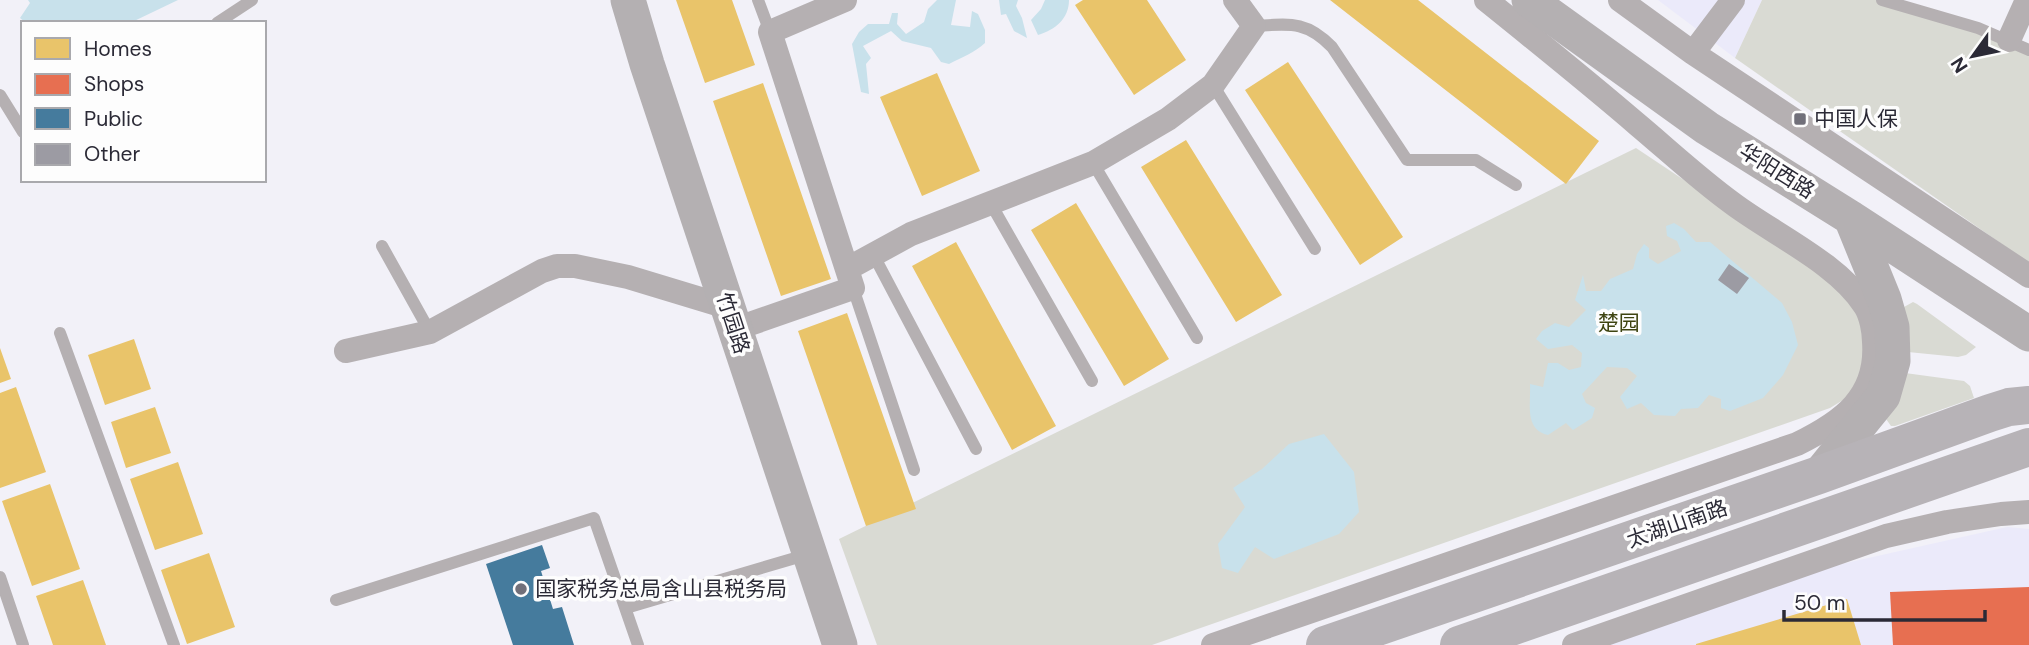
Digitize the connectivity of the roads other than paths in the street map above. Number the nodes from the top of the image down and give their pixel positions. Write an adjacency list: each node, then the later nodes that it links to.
1 (252, 0): 12 (lane)
2 (628, 0): 29 (main road, 竹园路)
3 (758, 0): 14 (lane)
4 (845, 0): 14 (street)
5 (1235, 0): 13 (street)
6 (1486, 0): 52 (street)
7 (1529, 0): 23 (main road, 华阳西路)
8 (1620, 0): 16 (street)
9 (1882, 0): 15 (lane)
10 (2027, 0): 15 (street)
11 (1725, 3): 16 (street)
12 (221, 21)
13 (1254, 26): 17 (street); 21 (lane)
14 (770, 32): 28 (street)
15 (2019, 45)
16 (1693, 53): 27 (street)
17 (1213, 85): 20 (street); 25 (lane)
18 (0, 95): 19 (lane)
19 (21, 129)
20 (1093, 163): 22 (street); 33 (lane)
21 (1516, 185)
22 (991, 204): 26 (street); 35 (lane)
23 (1851, 218): 32 (main road, 华阳西路); 40 (main road)
24 (382, 246): 30 (lane)
25 (1315, 249)
26 (873, 254): 28 (street); 38 (lane)
27 (2029, 276)
28 (850, 278): 29 (street); 39 (lane)
29 (731, 318): 30 (street); 42 (main road, 竹园路)
30 (430, 332): 34 (street)
31 (60, 333): 49 (lane)
32 (2029, 334)
33 (1197, 338)
34 (346, 351)
35 (1092, 381)
36 (2029, 405): 40 (main road, 太湖山南路)
37 (2029, 447): 47 (main road, 太湖山南路)
38 (976, 449)
39 (914, 470)
40 (1819, 475): 44 (main road, 太湖山南路)
41 (2029, 512): 55 (street)
42 (809, 554): 46 (lane); 51 (main road, 竹园路)
43 (0, 577): 48 (lane)
44 (1485, 590): 47 (street); 53 (main road, 太湖山南路)
45 (335, 600): 46 (lane)
46 (626, 608): 50 (lane)
47 (1503, 638): 54 (main road, 太湖山南路)
48 (23, 645)
49 (174, 645)
50 (638, 645)
51 (840, 645)
52 (1213, 645)
53 (1325, 645)
54 (1459, 645)
55 (1574, 645)

